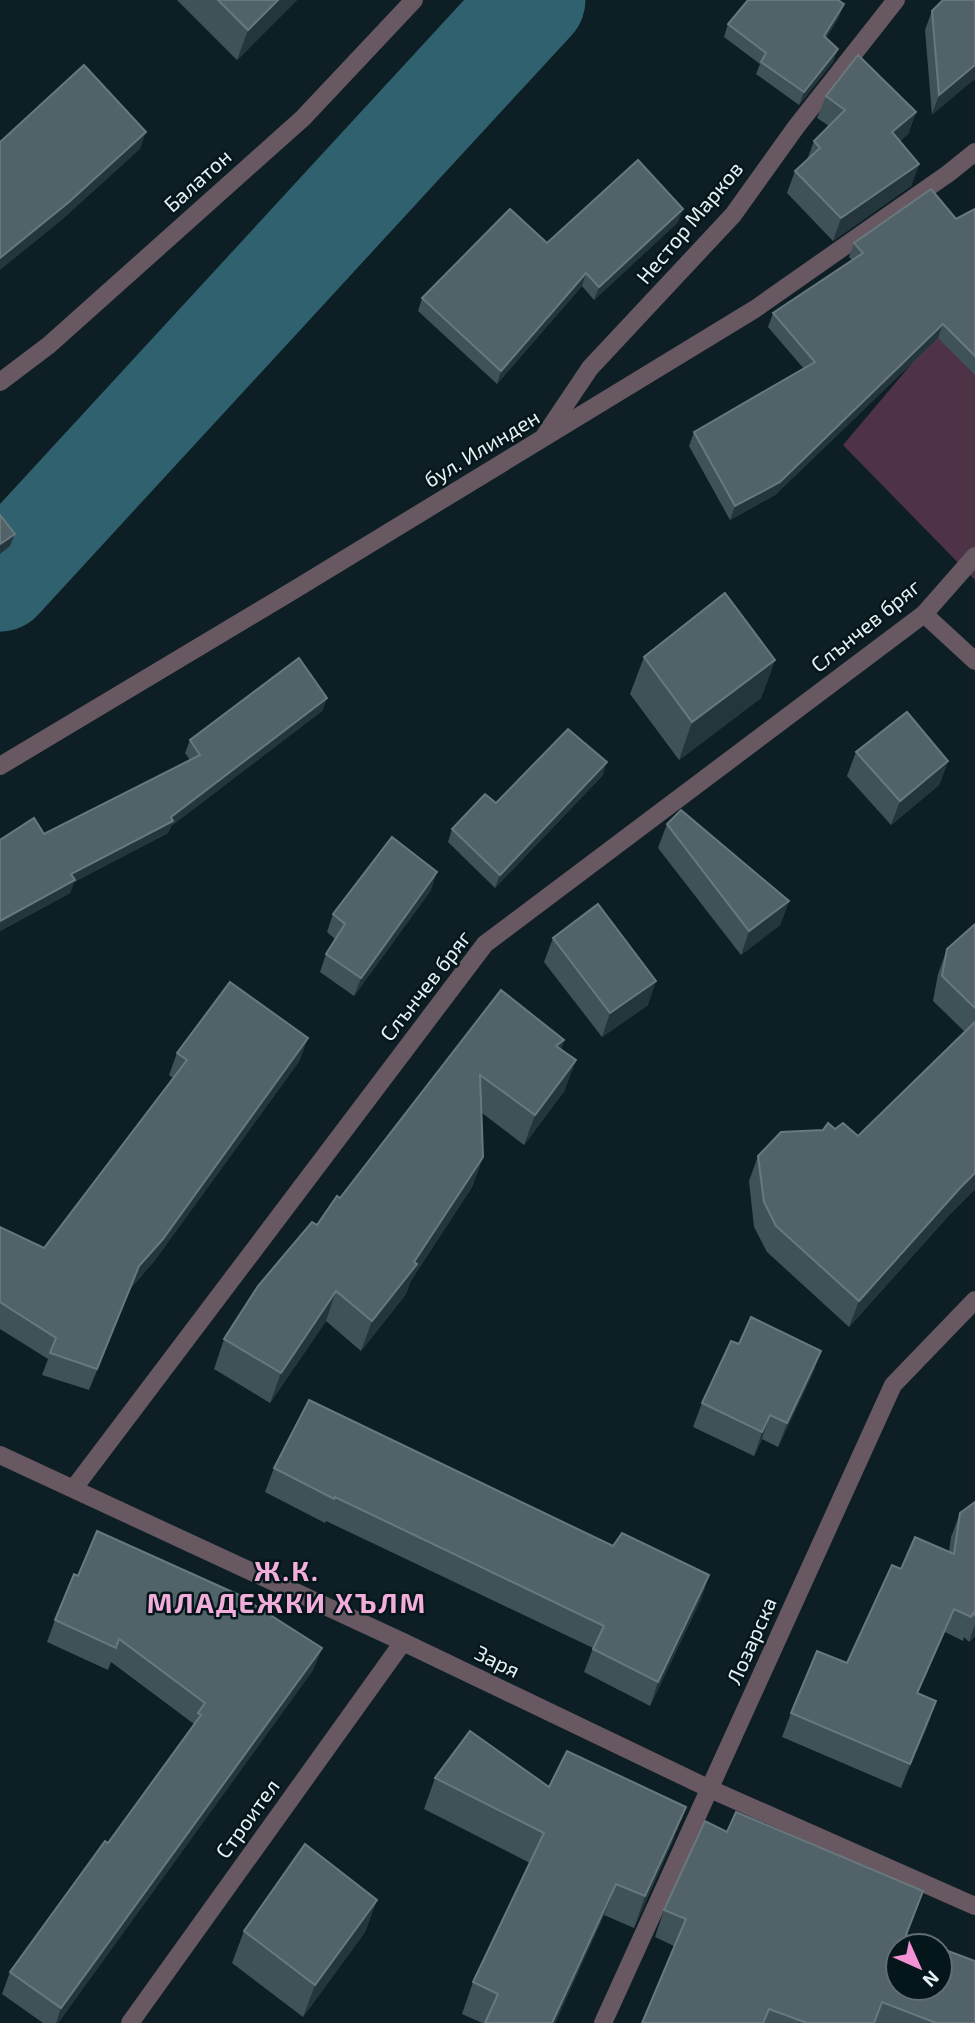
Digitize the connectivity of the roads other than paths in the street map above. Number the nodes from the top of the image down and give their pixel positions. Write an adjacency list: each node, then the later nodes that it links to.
1 (414, 0): 4 (street, Балатон)
2 (897, 0): 5 (street, Нестор Марков)
3 (975, 152): 5 (street, бул. Илинден)
4 (0, 382)
5 (541, 440): 9 (street, бул. Илинден)
6 (975, 556): 7 (street, Слънчев бряг)
7 (924, 614): 8 (street); 12 (street, Слънчев бряг)
8 (975, 661)
9 (0, 766)
10 (975, 1300): 14 (street, Лозарска)
11 (0, 1455): 12 (street, Заря)
12 (74, 1488): 13 (street, Заря)
13 (402, 1642): 14 (street, Заря); 16 (street, Строител)
14 (710, 1789): 15 (street, Заря); 17 (street, Лозарска)
15 (975, 1906)
16 (130, 2023)
17 (603, 2023)

